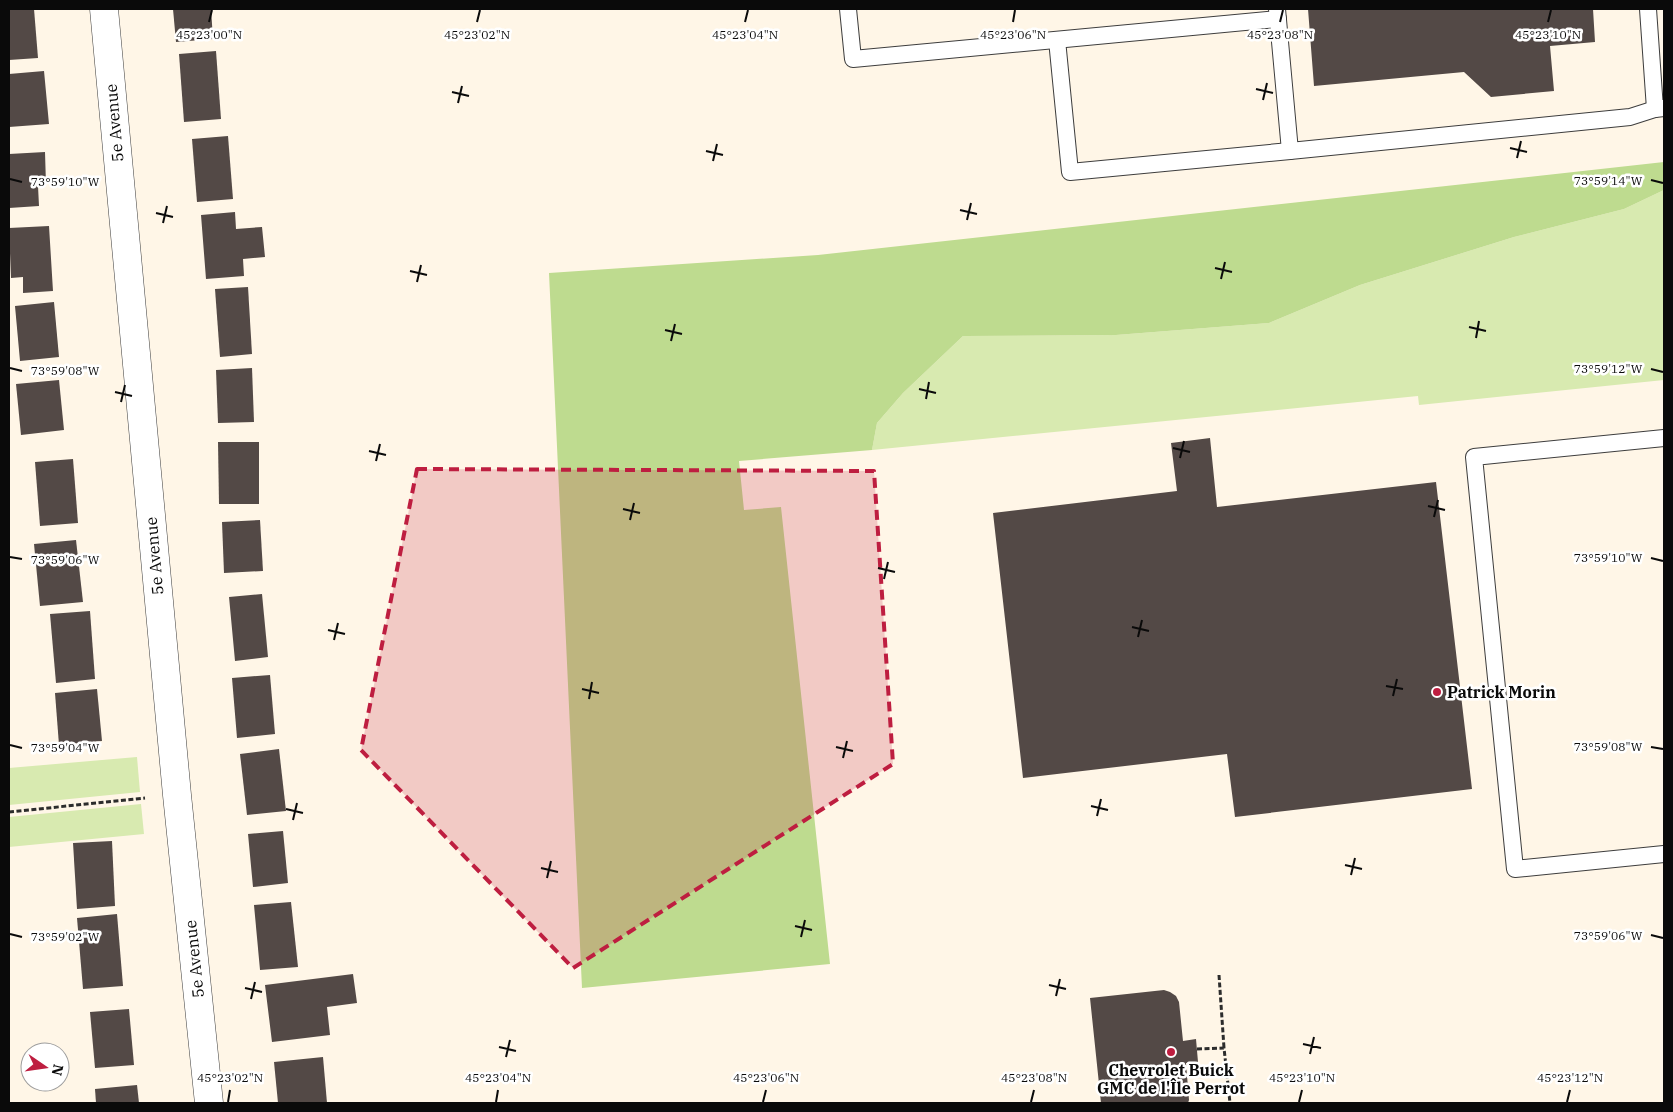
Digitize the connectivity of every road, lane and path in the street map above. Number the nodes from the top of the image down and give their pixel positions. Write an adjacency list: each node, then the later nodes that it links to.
1 (104, 9): 15 (street, 5e Avenue)
2 (848, 9): 5 (lane)
3 (1648, 9): 6 (lane)
4 (1278, 14): 5 (lane); 7 (lane)
5 (1057, 40): 7 (lane)
6 (1659, 108): 7 (lane)
7 (1290, 151)
8 (1664, 438): 11 (lane)
9 (145, 798): 10 (path)
10 (9, 812)
11 (1664, 854)
12 (1219, 975): 13 (path)
13 (1224, 1048): 14 (path); 16 (path)
14 (1197, 1050)
15 (209, 1103)
16 (1230, 1103)

